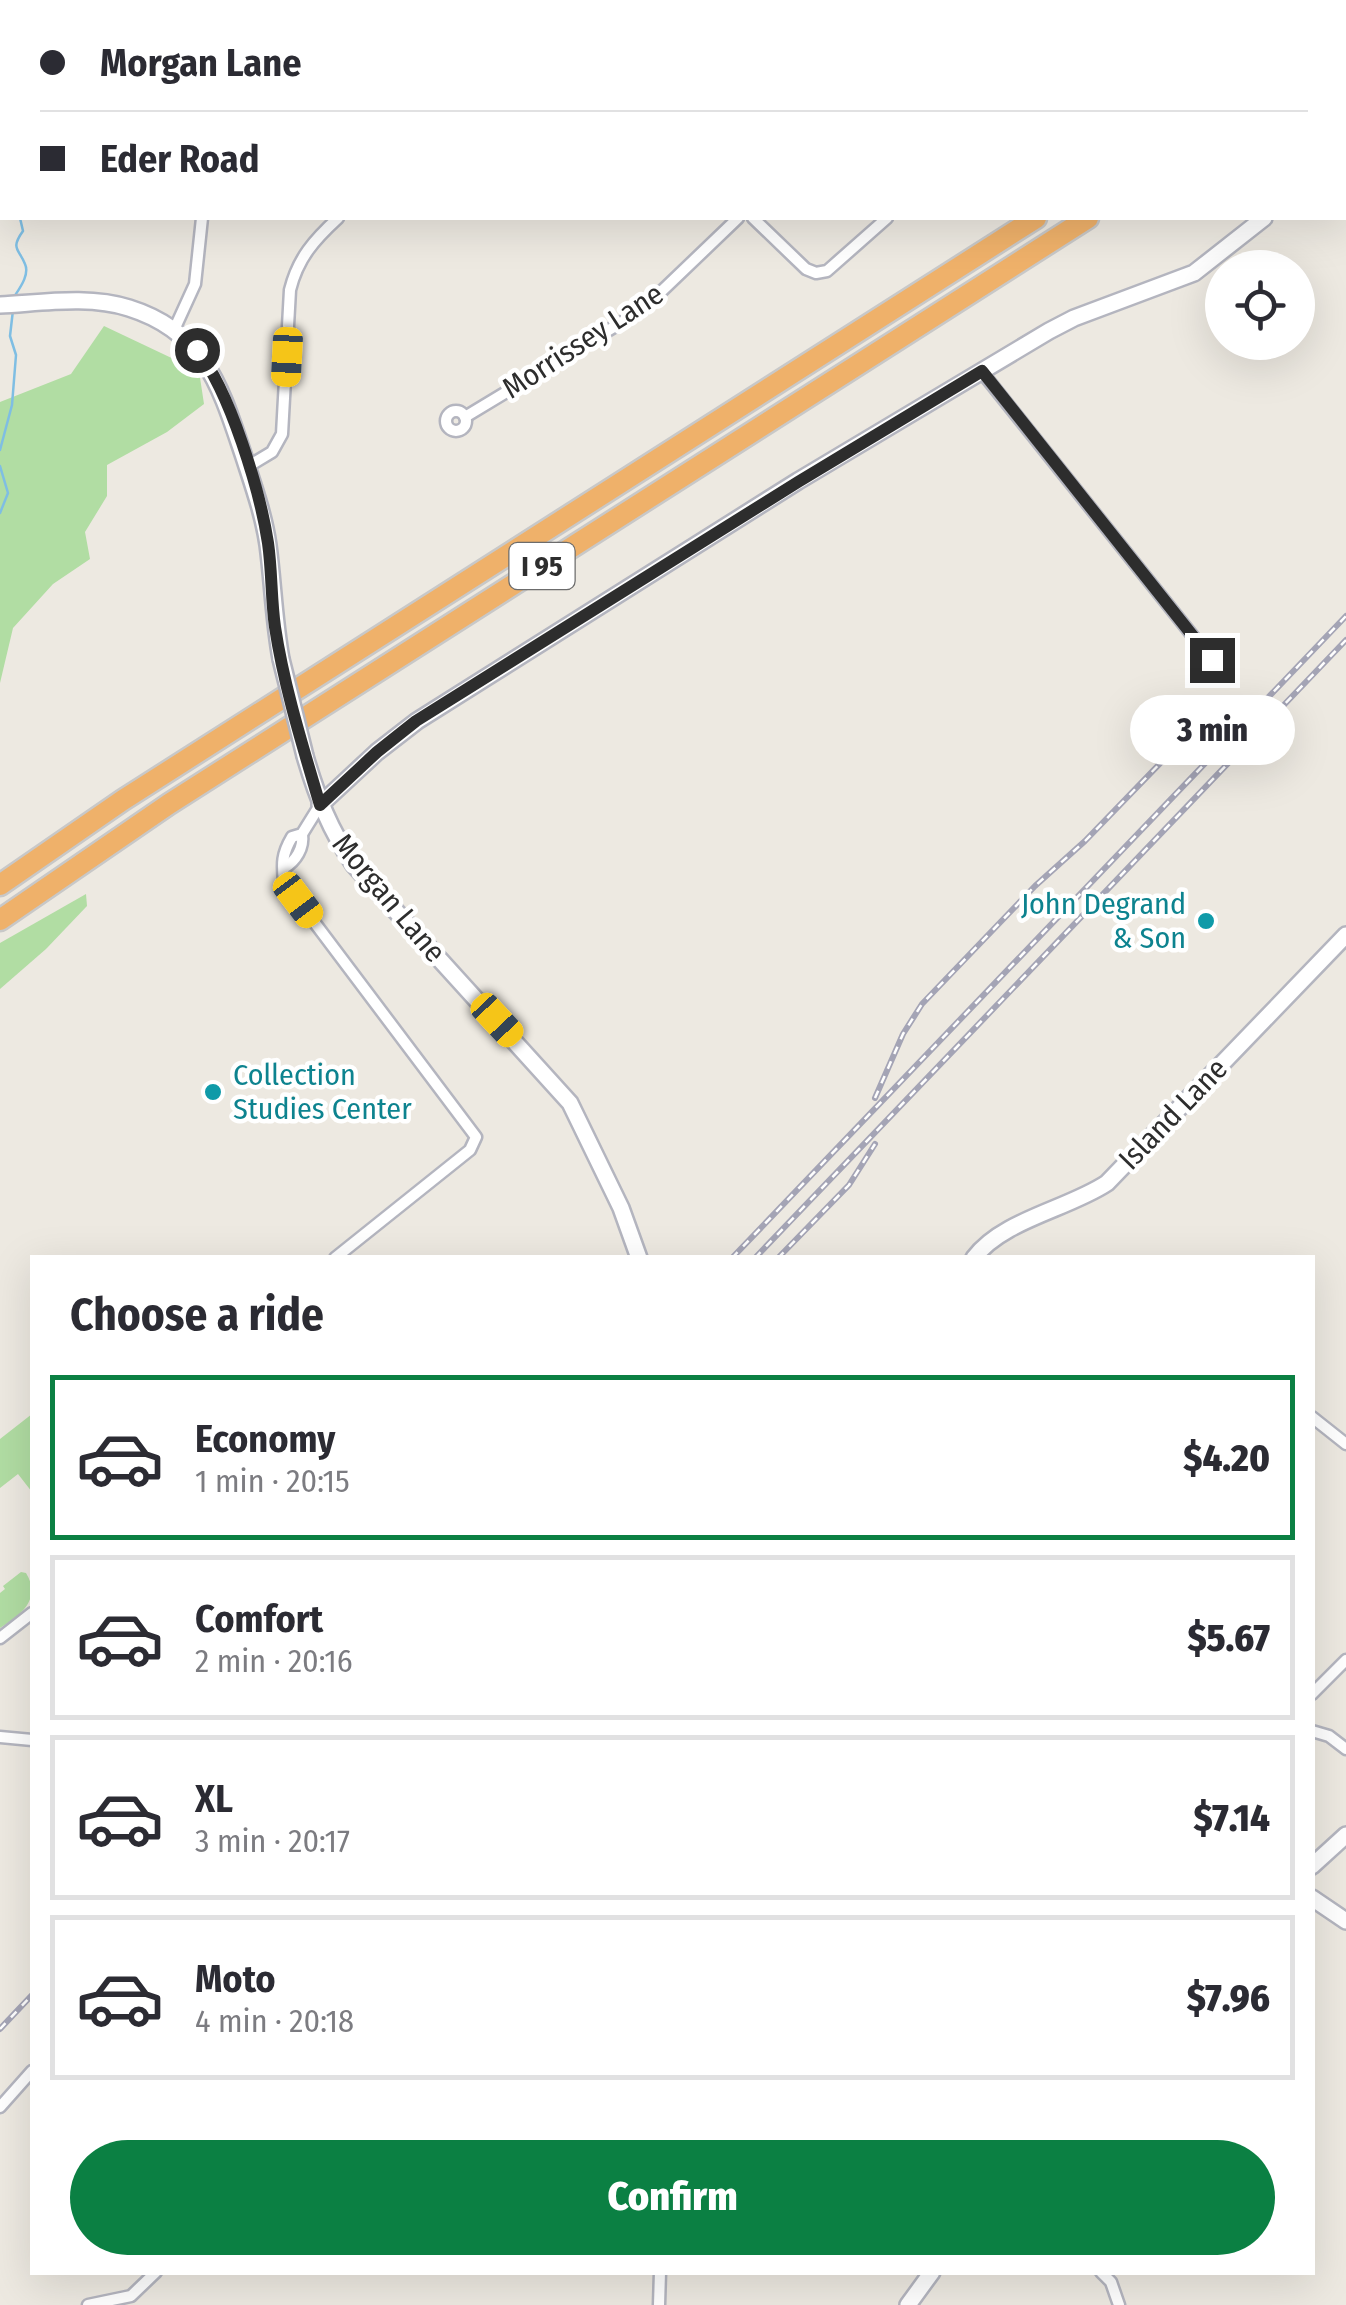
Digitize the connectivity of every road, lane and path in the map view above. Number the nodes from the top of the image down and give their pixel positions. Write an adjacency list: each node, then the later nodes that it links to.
1 (202, 220): 10 (street)
2 (336, 220): 13 (street)
3 (736, 220): 12 (street, Morrissey Lane)
4 (754, 220): 5 (street)
5 (885, 220)
6 (1033, 220): 16 (highway, I 95)
7 (1085, 220): 17 (highway, I 95)
8 (1261, 220): 11 (street)
9 (0, 305): 10 (street)
10 (174, 330): 13 (street, Morgan Lane)
11 (982, 371): 14 (street); 15 (street)
12 (466, 417)
13 (247, 467): 15 (street, Morgan Lane, bridge)
14 (1228, 680)
15 (320, 805): 19 (street); 20 (street, Morgan Lane)
16 (0, 885)
17 (0, 920)
18 (1346, 935): 21 (street, Island Lane)
19 (339, 1255)
20 (638, 1255)
21 (977, 1255)
22 (1315, 1419): 23 (street)
23 (1346, 1444)
24 (30, 1615): 25 (street)
25 (0, 1638)
26 (1346, 1660): 27 (street)
27 (1315, 1691)
28 (1315, 1732): 31 (street)
29 (0, 1737): 30 (street)
30 (30, 1740)
31 (1346, 1749)
32 (1346, 1835): 33 (street)
33 (1315, 1863)
34 (1315, 1900): 35 (street)
35 (1346, 1921)
36 (30, 2073): 37 (street)
37 (0, 2106)
38 (153, 2275): 42 (street)
39 (660, 2275): 43 (street)
40 (930, 2275): 44 (street)
41 (1104, 2275): 45 (street)
42 (88, 2305)
43 (659, 2305)
44 (908, 2305)
45 (1119, 2305)

